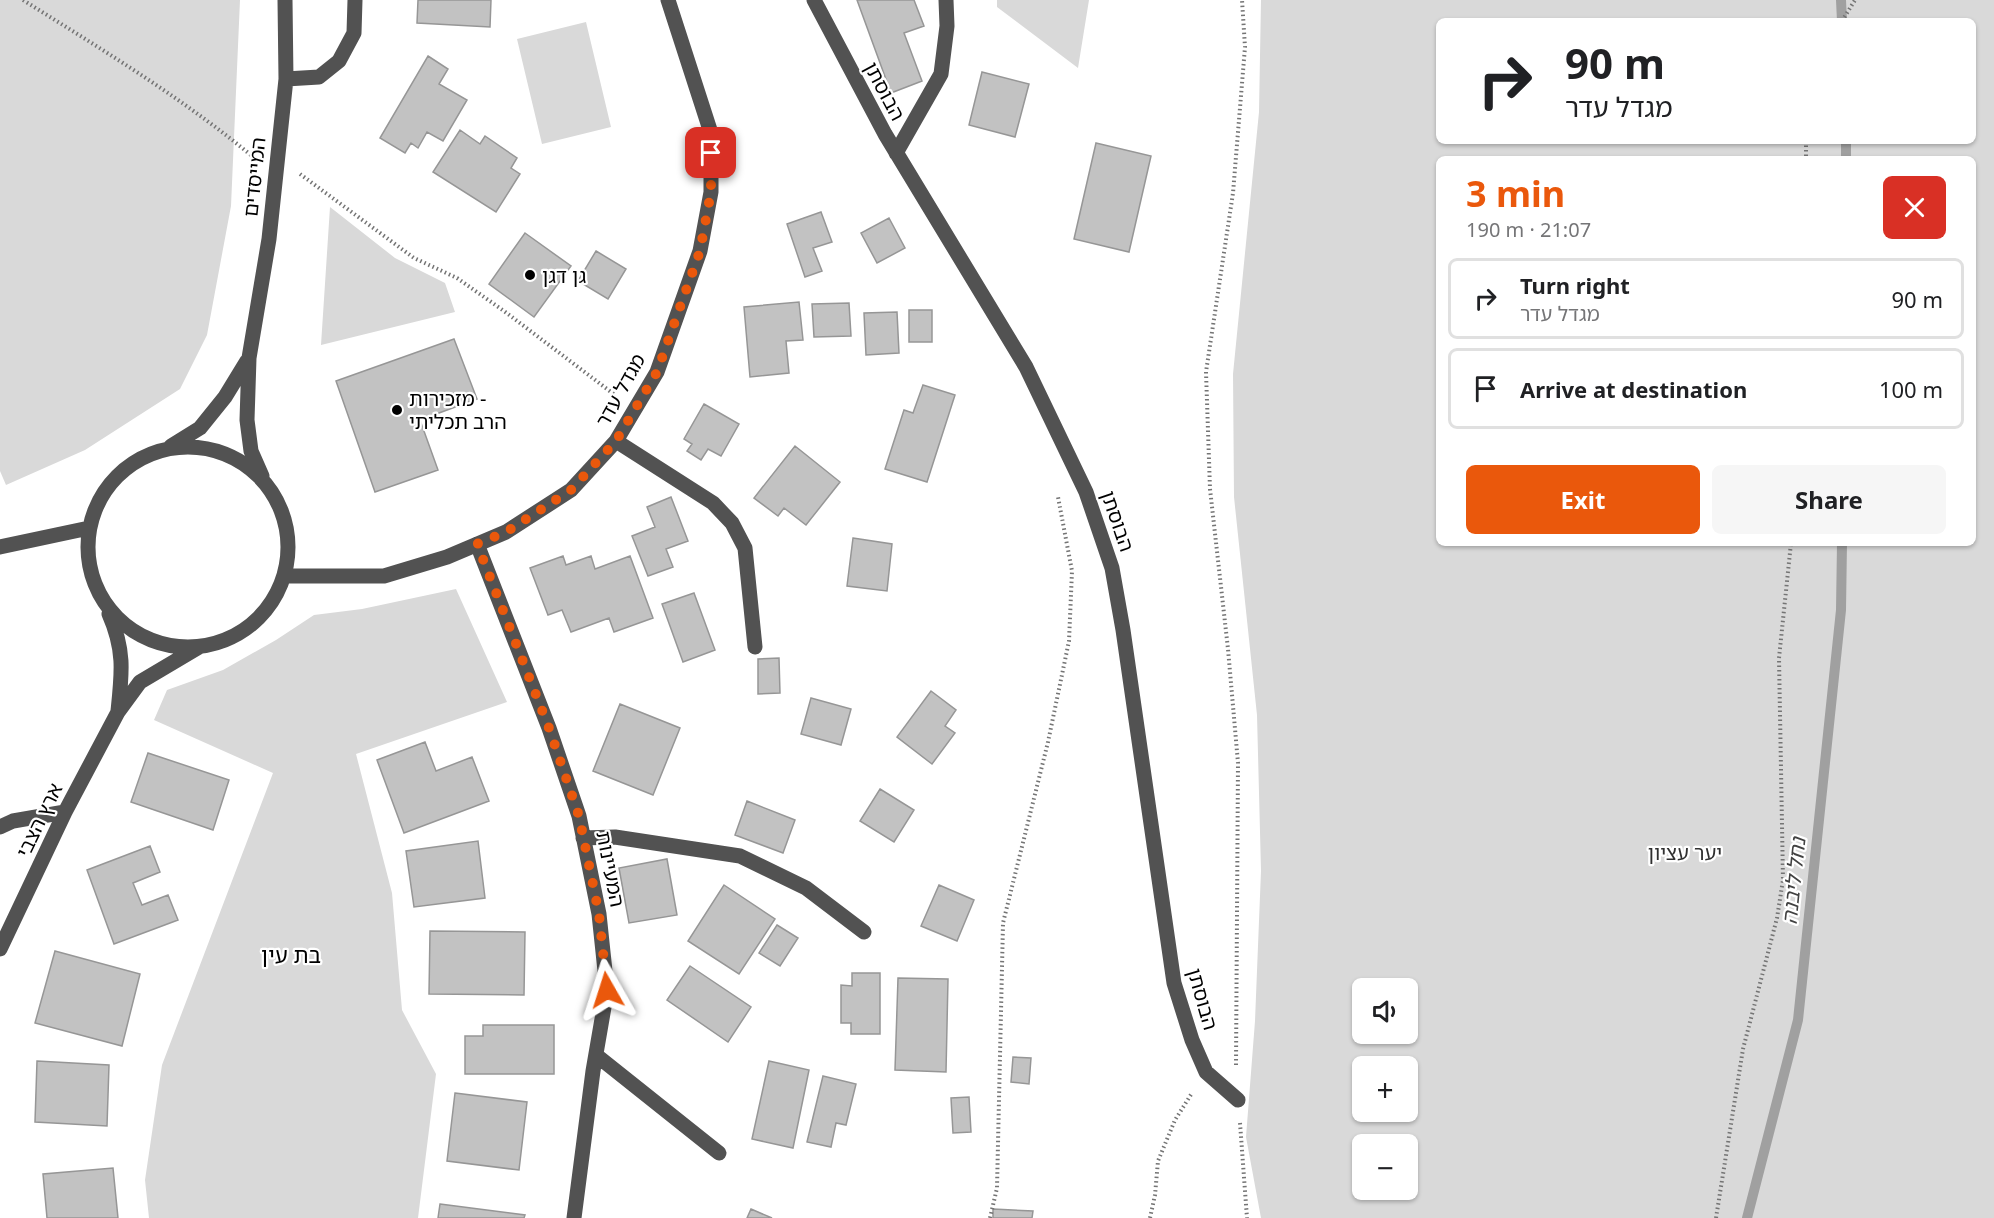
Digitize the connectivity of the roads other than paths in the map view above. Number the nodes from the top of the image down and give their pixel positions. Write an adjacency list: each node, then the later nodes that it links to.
1 (285, 0): 6 (street, המייסדים)
2 (356, 0): 6 (street)
3 (668, 0): 9 (street, מגדל עדר)
4 (814, 0): 7 (street, הבוסתן)
5 (945, 0): 7 (street)
6 (286, 80): 8 (street, המייסדים)
7 (896, 153): 26 (street, הבוסתן)
8 (249, 358): 10 (street); 11 (street)
9 (616, 441): 13 (street, מגדל עדר); 17 (street)
10 (169, 447): 11 (street); 12 (street)
11 (265, 481): 15 (street)
12 (89, 528): 14 (street); 16 (street)
13 (477, 544): 15 (street, מגדל עדר); 22 (street, המעיינות)
14 (0, 547)
15 (284, 576): 18 (street)
16 (105, 603): 18 (street); 19 (street)
17 (755, 646)
18 (199, 647): 19 (street)
19 (118, 712): 20 (street, ארץ הצבי)
20 (65, 812): 21 (street); 24 (street, ארץ הצבי)
21 (0, 827)
22 (583, 838): 23 (street); 25 (street, המעיינות)
23 (864, 932)
24 (0, 949)
25 (596, 1055): 27 (street); 28 (street, המעיינות)
26 (1238, 1100)
27 (719, 1153)
28 (574, 1218)

